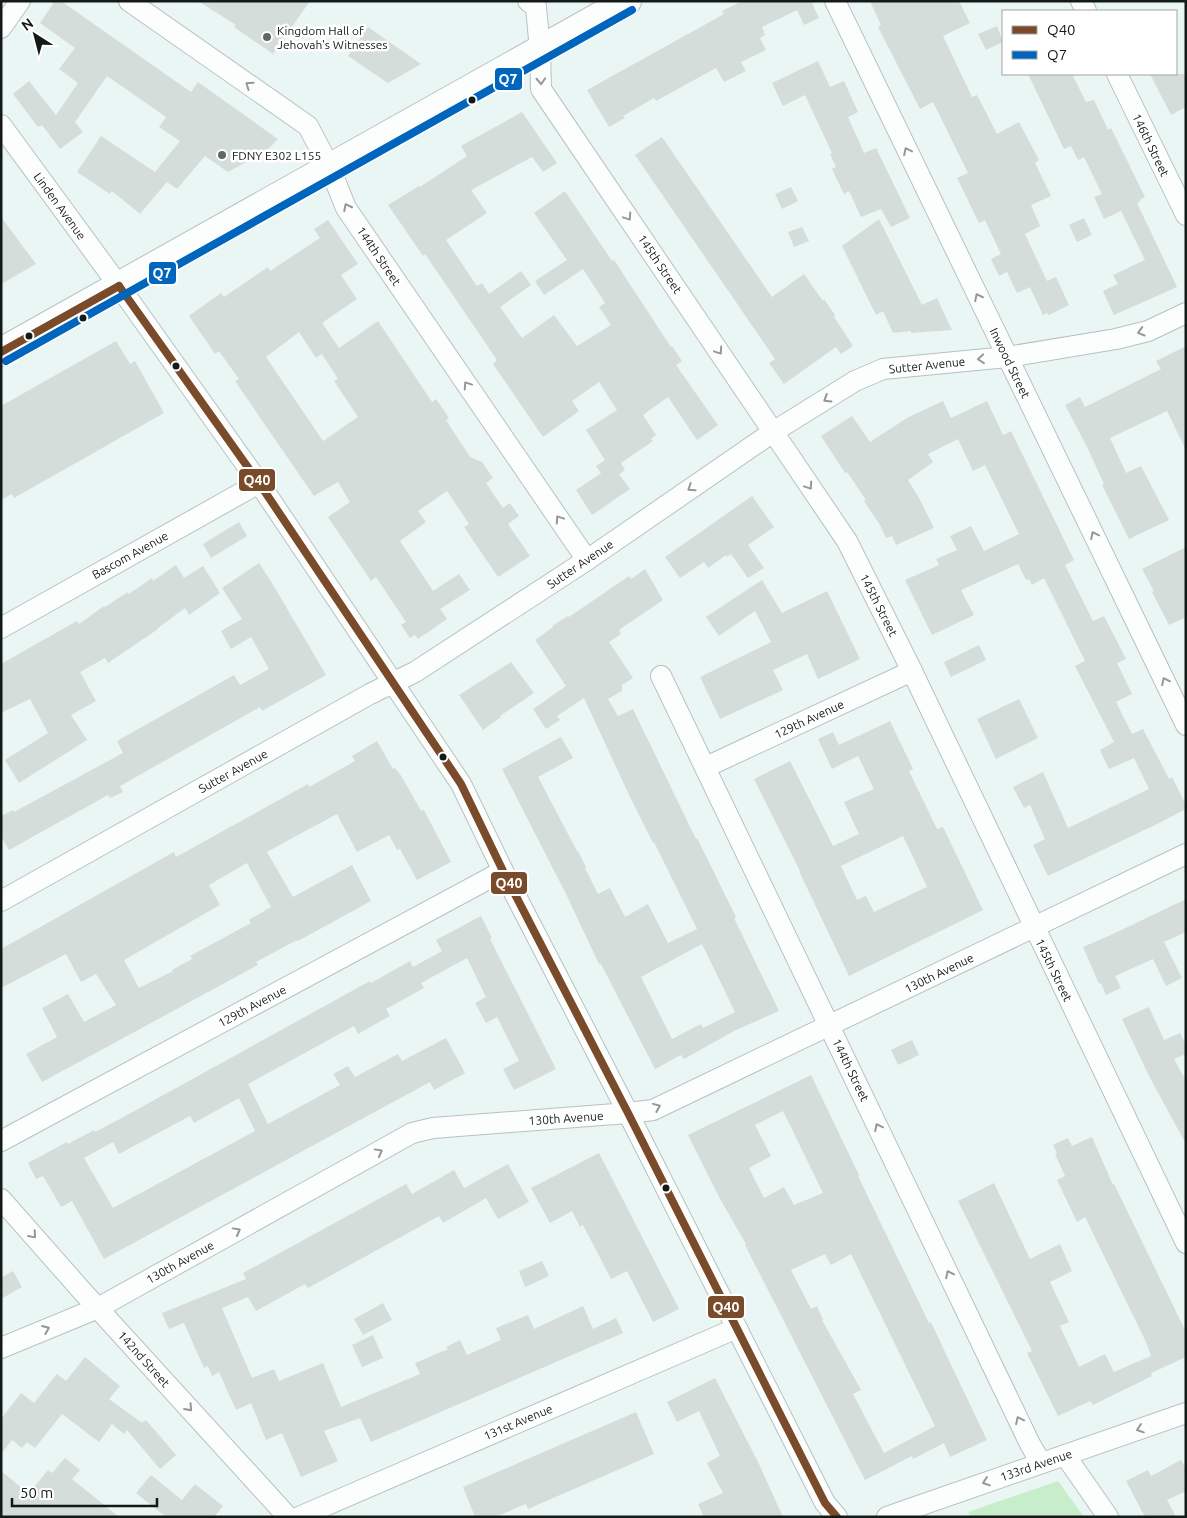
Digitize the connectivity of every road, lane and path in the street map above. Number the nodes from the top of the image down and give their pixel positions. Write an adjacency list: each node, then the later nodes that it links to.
1 (20, 1): 6 (street)
2 (129, 1): 10 (street, 144th Street, one-way to 2)
3 (528, 1): 7 (street, 145th Street)
4 (627, 1): 7 (main road)
5 (835, 1): 15 (street, Inwood Street, one-way to 5)
6 (1, 28)
7 (540, 50): 10 (main road); 16 (street, 145th Street, one-way to 16)
8 (1117, 75): 11 (street, 146th Street)
9 (1, 125): 12 (street, Linden Avenue)
10 (330, 168): 12 (main road); 18 (street, 144th Street, one-way to 10)
11 (1186, 215)
12 (119, 286): 14 (main road); 17 (street, Linden Avenue)
13 (1186, 313): 15 (street, Sutter Avenue, one-way to 15)
14 (1, 352)
15 (1007, 356): 16 (street, Sutter Avenue, one-way to 16); 23 (street, Inwood Street, one-way to 15)
16 (773, 432): 18 (street, Sutter Avenue, one-way to 18); 20 (street, 145th Street, one-way to 20)
17 (259, 483): 19 (street, Bascom Avenue); 22 (street, Linden Avenue)
18 (586, 560): 22 (street, Sutter Avenue)
19 (1, 628)
20 (912, 671): 24 (street, 129th Avenue); 28 (street, 145th Street)
21 (661, 676): 24 (street, 144th Street)
22 (393, 683): 26 (street, Linden Avenue); 27 (street, Sutter Avenue)
23 (1186, 725)
24 (706, 767): 29 (street, 144th Street)
25 (1186, 854): 28 (street, 130th Avenue)
26 (504, 871): 30 (street, Linden Avenue); 31 (street, 129th Avenue)
27 (1, 901)
28 (1034, 928): 29 (street, 130th Avenue); 33 (street, 145th Street)
29 (830, 1026): 30 (street, 130th Avenue, one-way to 29); 39 (street, 144th Street, one-way to 29)
30 (628, 1114): 34 (street, 130th Avenue, one-way to 30); 35 (street, Linden Avenue)
31 (1, 1141)
32 (1, 1199): 34 (street, 142nd Street, one-way to 34)
33 (1186, 1243)
34 (98, 1308): 36 (street, 130th Avenue, one-way to 34); 40 (street, 142nd Street, one-way to 40)
35 (737, 1328): 41 (street, 131st Avenue); 42 (street, Linden Avenue)
36 (1, 1348)
37 (1186, 1413): 38 (street, 133rd Avenue, one-way to 38)
38 (1065, 1455): 39 (street, 133rd Avenue); 44 (street)
39 (1041, 1463): 43 (street, 133rd Avenue, one-way to 43)
40 (288, 1517)
41 (299, 1517)
42 (837, 1517)
43 (887, 1517)
44 (1108, 1517)

